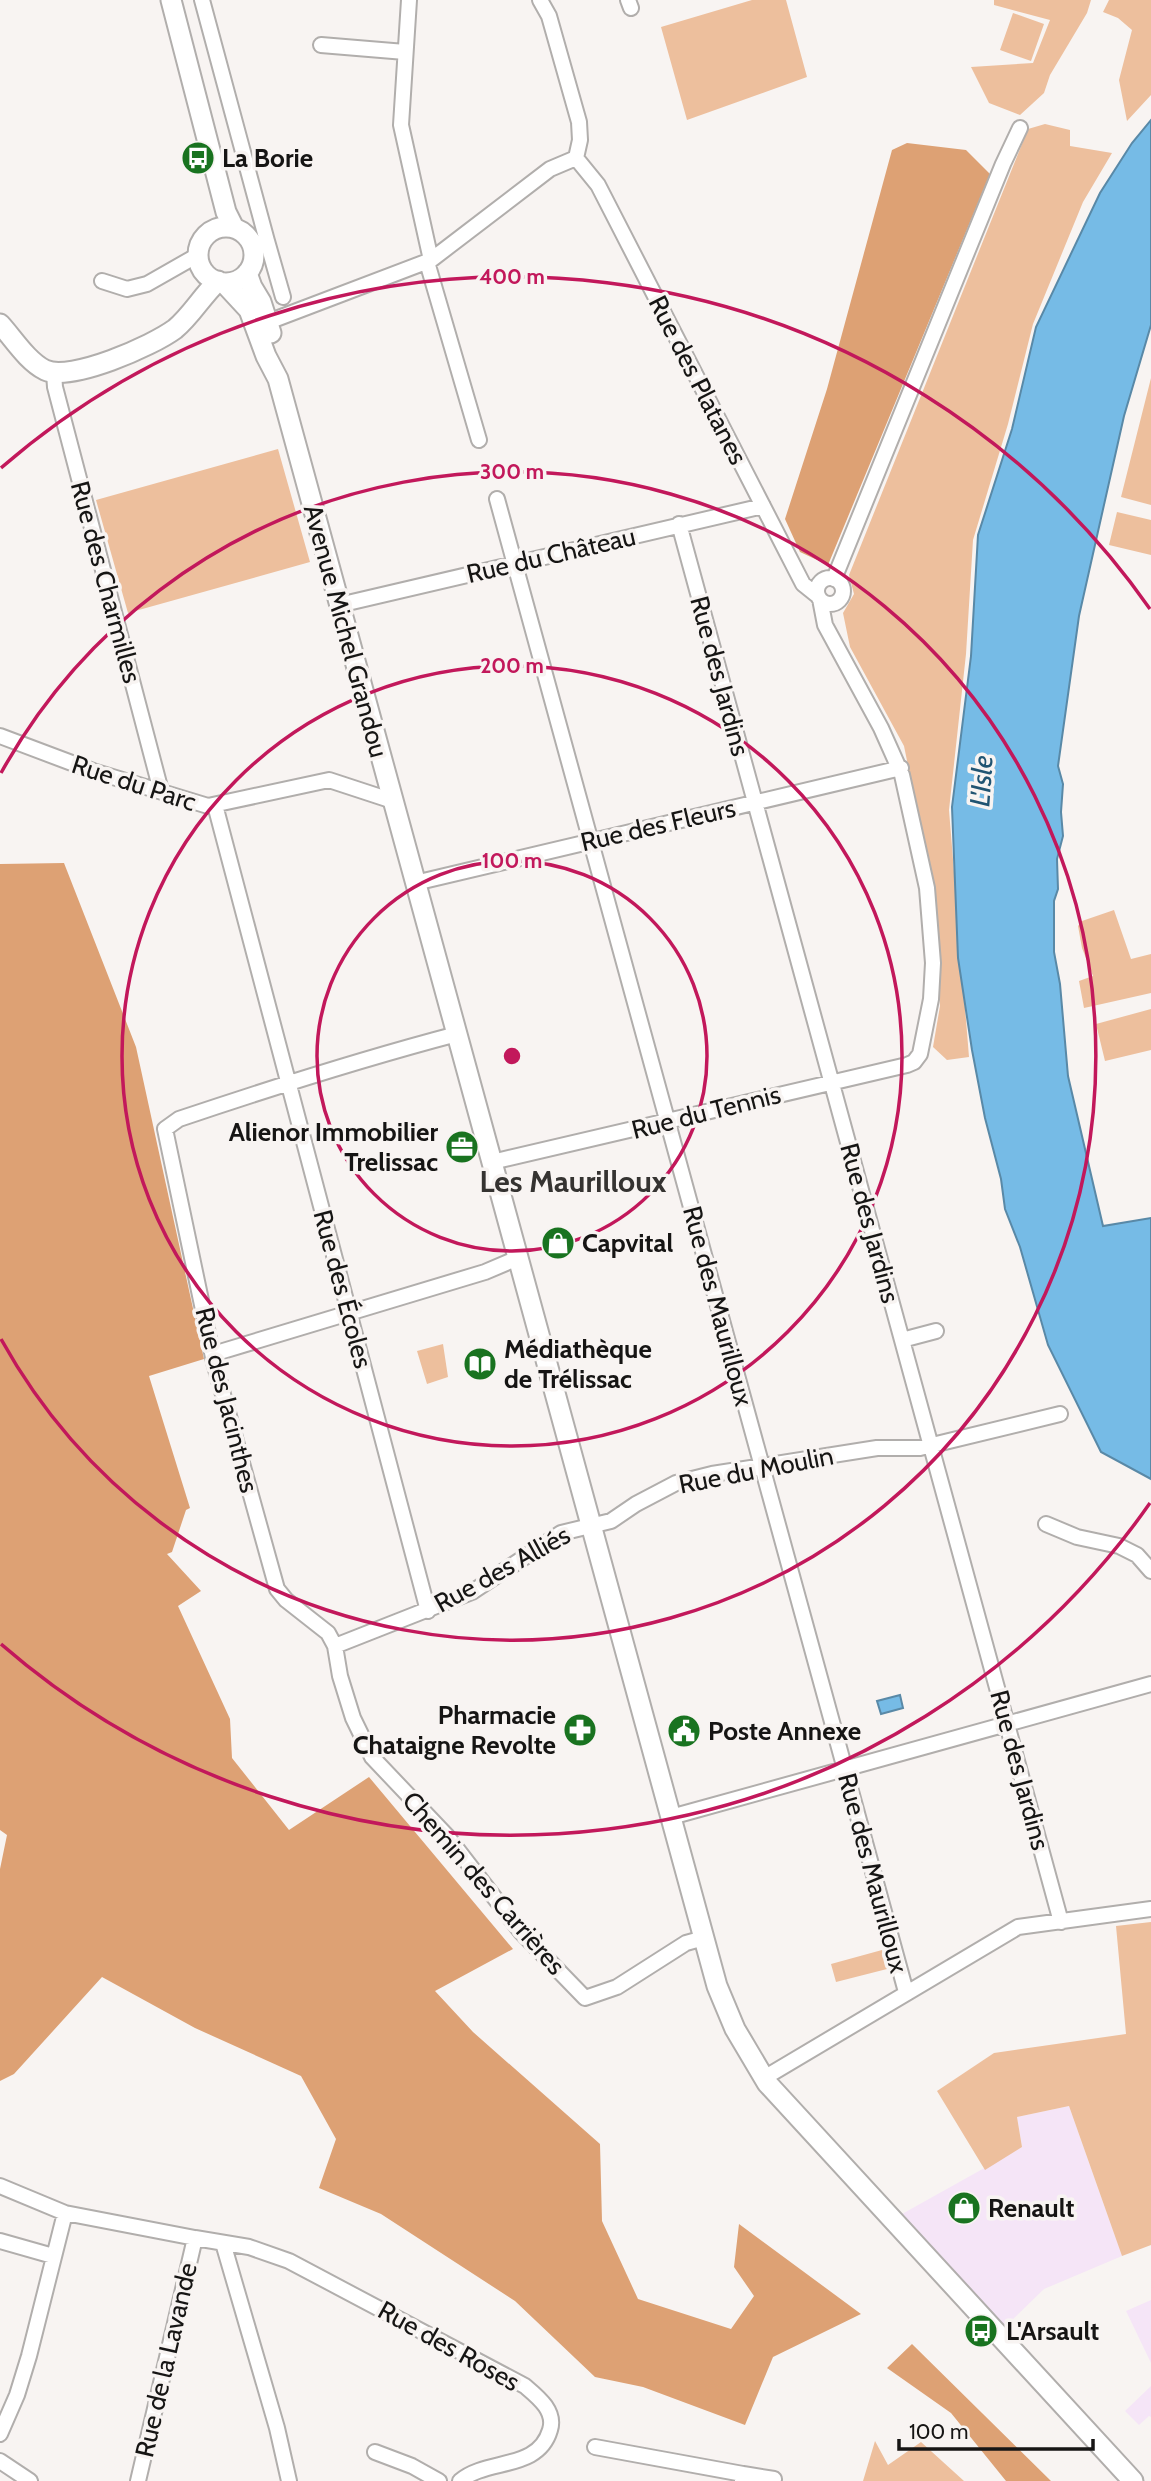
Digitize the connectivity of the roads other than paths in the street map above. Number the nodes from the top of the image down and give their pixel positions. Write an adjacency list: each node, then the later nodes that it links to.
1 (171, 0): 9 (main road)
2 (202, 0): 10 (street)
3 (409, 0): 6 (street)
4 (540, 0): 8 (street)
5 (321, 45): 6 (street)
6 (405, 52): 11 (street)
7 (1020, 128): 29 (street)
8 (576, 158): 11 (street); 25 (street, Rue des Platanes)
9 (224, 229): 10 (main road); 12 (main road)
10 (260, 243): 13 (main road); 15 (street)
11 (430, 261): 18 (street); 23 (street)
12 (211, 273): 13 (main road); 14 (street); 16 (main road, Avenue Michel Grandou); 21 (main road)
13 (247, 273): 17 (main road, Avenue Michel Grandou)
14 (102, 281)
15 (283, 297)
16 (239, 298): 19 (street); 22 (main road, Avenue Michel Grandou)
17 (261, 302): 18 (street); 19 (main road, Avenue Michel Grandou)
18 (292, 313): 19 (street)
19 (268, 322): 22 (main road, Avenue Michel Grandou)
20 (0, 324): 21 (main road)
21 (54, 373): 34 (street, Rue des Charmilles)
22 (278, 379): 31 (main road, Avenue Michel Grandou)
23 (479, 440)
24 (497, 499): 27 (street, Rue des Maurilloux)
25 (763, 506): 26 (street, Rue du Château); 28 (street, Rue des Platanes)
26 (679, 524): 27 (street, Rue du Château); 36 (street, Rue des Jardins)
27 (514, 564): 31 (street, Rue du Château); 38 (street, Rue des Maurilloux)
28 (797, 574): 29 (street); 30 (street, Rue des Platanes)
29 (828, 580): 30 (street); 30 (street, Rue des Platanes)
30 (824, 599): 33 (street, Rue des Platanes)
31 (339, 605): 35 (main road, Avenue Michel Grandou)
32 (0, 736): 34 (street, Rue du Parc)
33 (901, 768): 36 (street, Rue des Fleurs); 41 (street, Rue des Platanes)
34 (161, 791): 37 (street, Rue du Parc)
35 (393, 801): 37 (street, Rue du Parc); 39 (main road, Avenue Michel Grandou)
36 (755, 803): 38 (street, Rue des Fleurs); 42 (street, Rue des Jardins)
37 (215, 805): 43 (street, Rue des Écoles)
38 (590, 841): 39 (street, Rue des Fleurs); 44 (street, Rue des Maurilloux)
39 (415, 883): 40 (main road, Avenue Michel Grandou)
40 (457, 1034): 43 (street); 45 (main road, Avenue Michel Grandou)
41 (918, 1058): 42 (street, Rue du Tennis)
42 (831, 1081): 44 (street, Rue du Tennis); 49 (street, Rue des Jardins)
43 (289, 1082): 47 (street, Rue des Écoles); 50 (street, Rue des Jacinthes)
44 (667, 1121): 45 (street, Rue du Tennis); 53 (street, Rue des Maurilloux)
45 (492, 1162): 46 (main road, Avenue Michel Grandou)
46 (518, 1258): 47 (street); 54 (main road, Avenue Michel Grandou)
47 (349, 1313): 50 (street); 57 (street, Rue des Écoles)
48 (936, 1331): 49 (street)
49 (902, 1340): 52 (street, Rue des Jardins)
50 (213, 1354): 58 (street, Rue des Jacinthes)
51 (1060, 1414): 52 (street, Rue du Moulin)
52 (931, 1446): 53 (street, Rue du Moulin); 60 (street, Rue des Jardins)
53 (761, 1465): 54 (street, Rue du Moulin); 61 (street, Rue des Maurilloux)
54 (591, 1524): 57 (street, Rue des Alliés); 62 (main road, Avenue Michel Grandou)
55 (1046, 1524): 56 (street)
56 (1151, 1571)
57 (428, 1611): 58 (street, Rue des Alliés)
58 (335, 1646): 65 (street, Chemin des Carrières)
59 (1151, 1685): 60 (street)
60 (1007, 1725): 61 (street); 64 (street, Rue des Jardins)
61 (844, 1769): 62 (street); 66 (street, Rue des Maurilloux)
62 (671, 1816): 65 (main road, Avenue Michel Grandou)
63 (1151, 1909): 64 (street)
64 (1061, 1922): 66 (street)
65 (704, 1938): 67 (main road, Avenue Michel Grandou)
66 (906, 1992): 67 (street)
67 (764, 2078): 85 (main road, Avenue Michel Grandou)
68 (0, 2186): 69 (street)
69 (65, 2213): 70 (street); 73 (street)
70 (195, 2238): 72 (street); 81 (street, Rue de la Lavande)
71 (0, 2241): 73 (street)
72 (223, 2243): 82 (street); 84 (street, Rue des Roses)
73 (53, 2256): 74 (street)
74 (0, 2434)
75 (595, 2447): 78 (street)
76 (374, 2452): 83 (street)
77 (0, 2461): 80 (street)
78 (742, 2477): 79 (street)
79 (774, 2479)
80 (30, 2481)
81 (138, 2481)
82 (289, 2481)
83 (439, 2481)
84 (460, 2481)
85 (1133, 2481)

